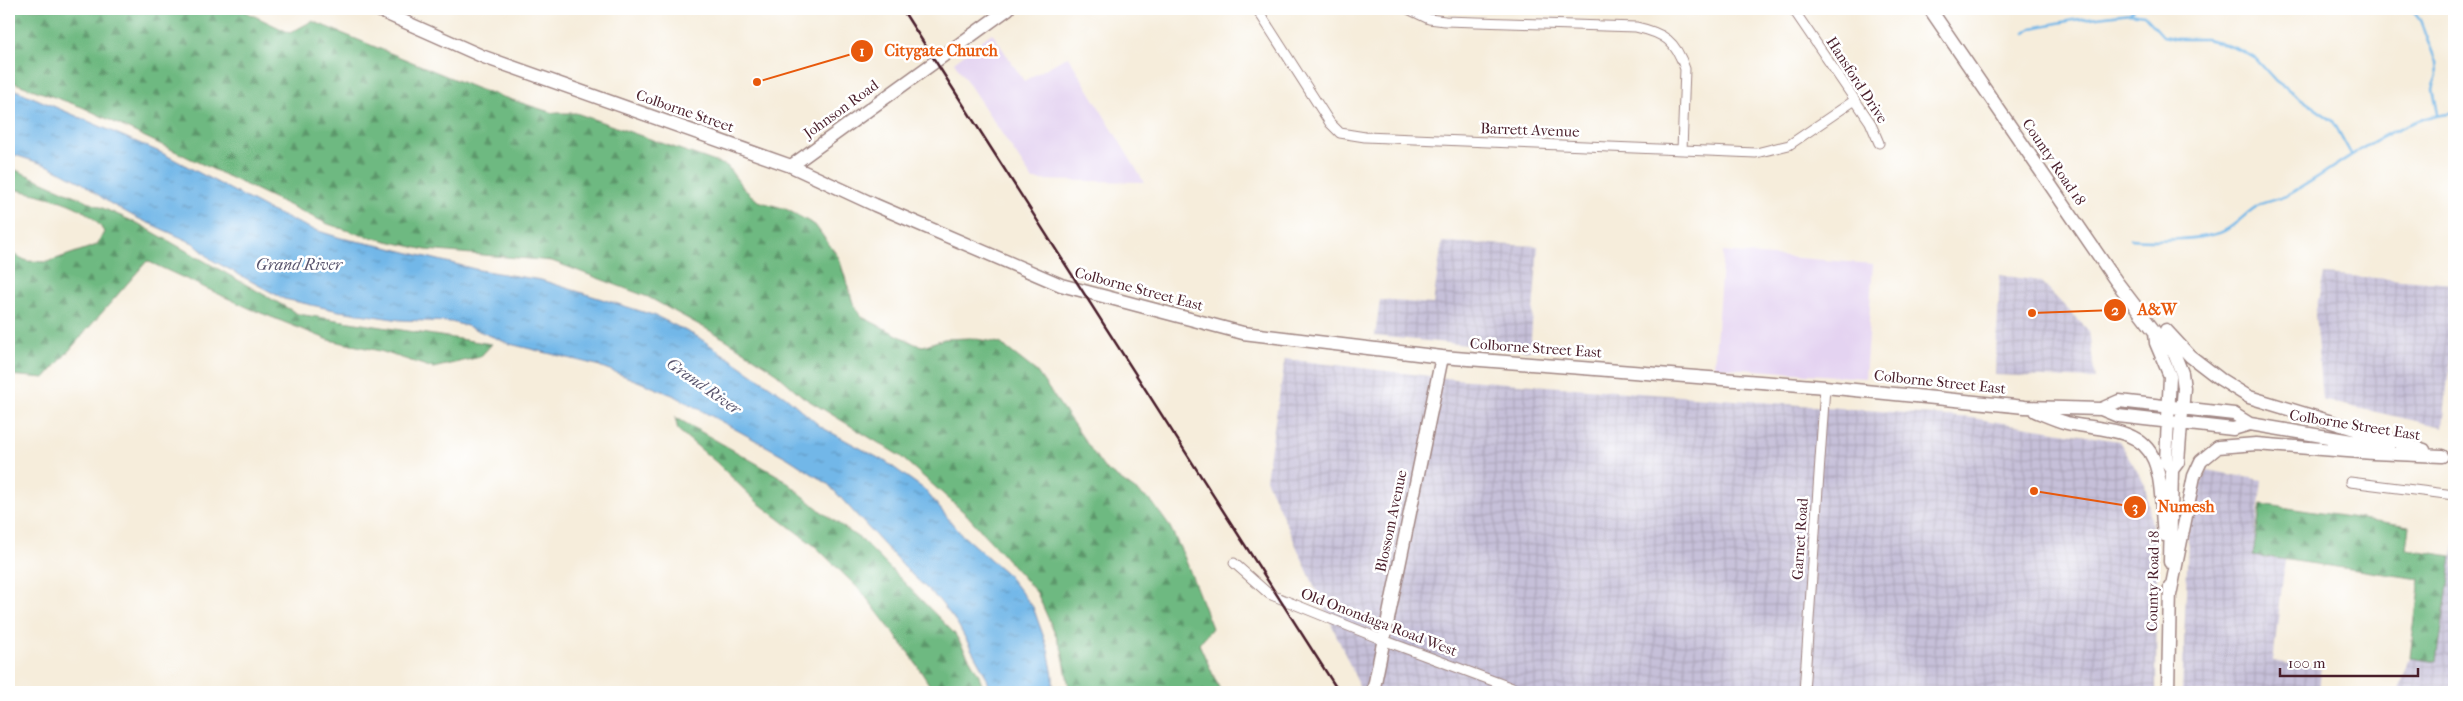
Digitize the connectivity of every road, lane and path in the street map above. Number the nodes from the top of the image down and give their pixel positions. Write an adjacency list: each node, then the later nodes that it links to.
1 (376, 9): 10 (main road, Colborne Street)
2 (1008, 9): 10 (main road, Johnson Road)
3 (1257, 9): 9 (street, Barrett Avenue)
4 (1408, 9): 9 (street)
5 (1793, 9): 7 (street, Hansford Drive)
6 (1930, 9): 12 (main road, County Road 18)
7 (1855, 100): 8 (street, Hansford Drive); 9 (street, Barrett Avenue)
8 (1879, 143)
9 (1682, 150)
10 (791, 166): 11 (main road, Colborne Street)
11 (981, 251): 14 (main road, Colborne Street East)
12 (2120, 286): 13 (main road, County Road 18); 23 (main road)
13 (2154, 332): 16 (main road, County Road 18); 18 (main road, County Road 18)
14 (1442, 357): 15 (main road, Colborne Street East); 29 (main road, Blossom Avenue)
15 (1825, 387): 17 (main road, Colborne Street East); 32 (street, Garnet Road)
16 (2168, 406): 18 (main road, Colborne Street East); 19 (main road, Colborne Street East); 20 (main road, County Road 18)
17 (2025, 407): 19 (main road, Colborne Street East); 28 (main road)
18 (2183, 408): 21 (main road, County Road 18); 22 (main road, Colborne Street East)
19 (2101, 409): 20 (main road, Colborne Street East)
20 (2168, 422): 21 (main road, Colborne Street East); 24 (main road, County Road 18)
21 (2181, 423): 22 (main road, Colborne Street East); 24 (main road, County Road 18)
22 (2250, 424): 23 (main road, Colborne Street East)
23 (2448, 457): 28 (main road)
24 (2172, 470): 28 (main road, County Road 18)
25 (2350, 482): 26 (street)
26 (2454, 495)
27 (1234, 562): 29 (street, Old Onondaga Road West)
28 (2170, 595): 33 (main road, County Road 18)
29 (1383, 640): 30 (main road, Blossom Avenue); 31 (street, Old Onondaga Road West)
30 (1373, 692)
31 (1523, 692)
32 (1804, 692)
33 (2168, 692)

